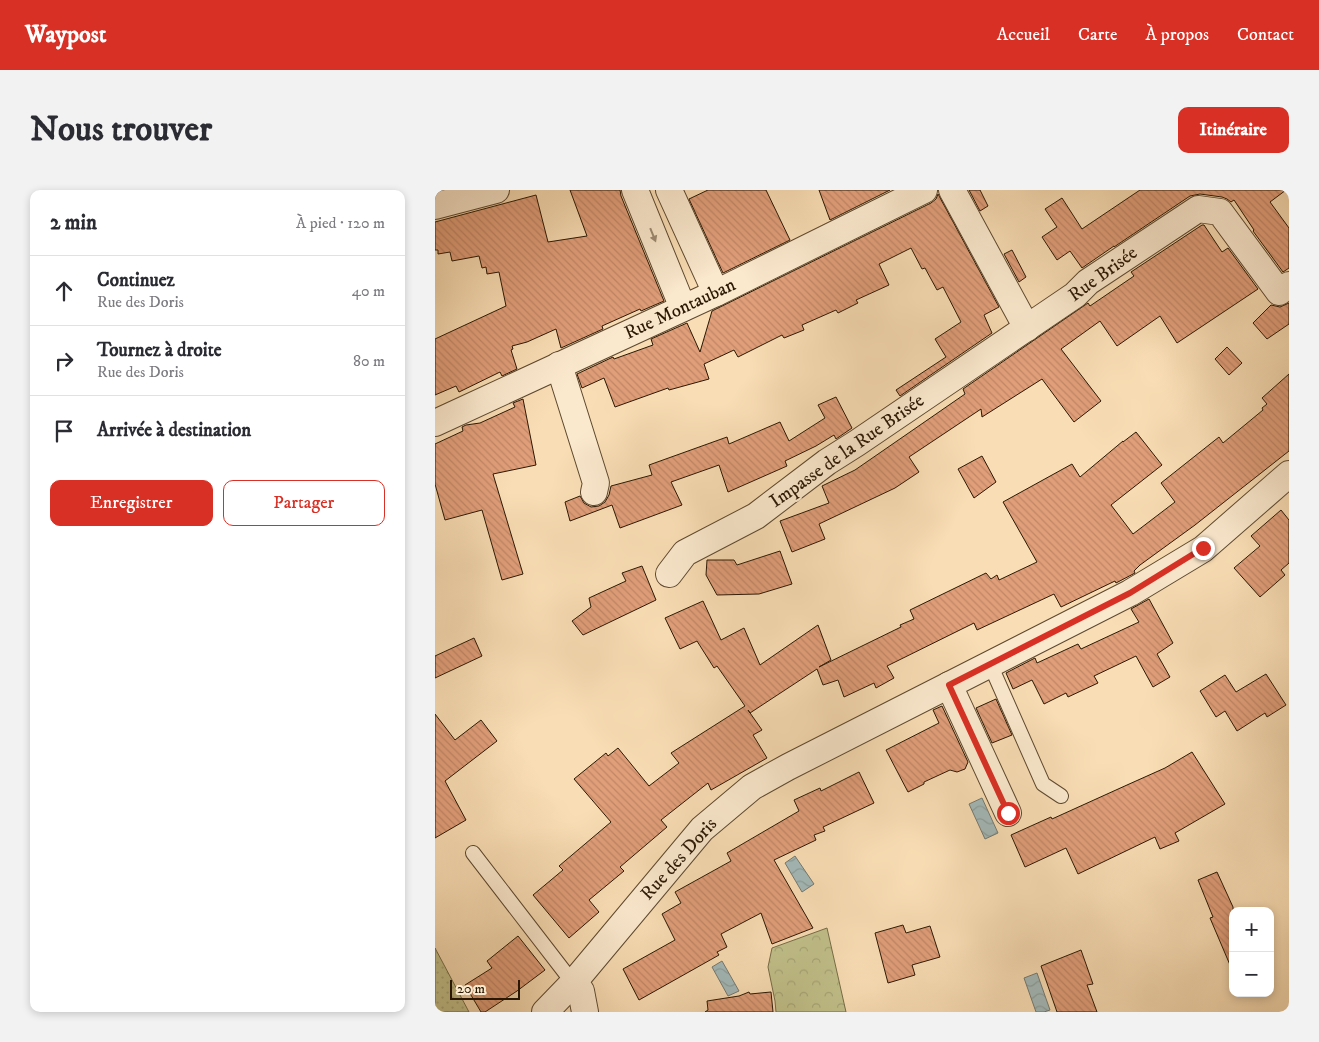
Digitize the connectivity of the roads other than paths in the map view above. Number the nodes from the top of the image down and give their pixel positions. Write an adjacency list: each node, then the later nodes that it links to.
1 (496, 190): 6 (street)
2 (635, 190): 9 (street, one-way to 9)
3 (669, 190): 8 (street)
4 (924, 190): 8 (street, Rue Montauban)
5 (952, 190): 10 (street)
6 (435, 206)
7 (1289, 286): 10 (street, Rue Brisée)
8 (716, 293): 9 (street, Rue Montauban)
9 (683, 308): 11 (street, Rue Montauban)
10 (1027, 328): 15 (street, Impasse de la Rue Brisée)
11 (559, 365): 12 (street, Rue Montauban); 14 (street)
12 (435, 422)
13 (1289, 474): 16 (street, Rue des Doris)
14 (593, 492)
15 (669, 574)
16 (990, 664): 17 (street, Rue des Doris); 18 (lane)
17 (949, 685): 19 (street); 21 (street, Rue des Doris)
18 (1061, 796)
19 (1008, 813)
20 (473, 853): 21 (lane)
21 (574, 982): 22 (street, Rue des Doris); 23 (street)
22 (545, 1012)
23 (585, 1012)

